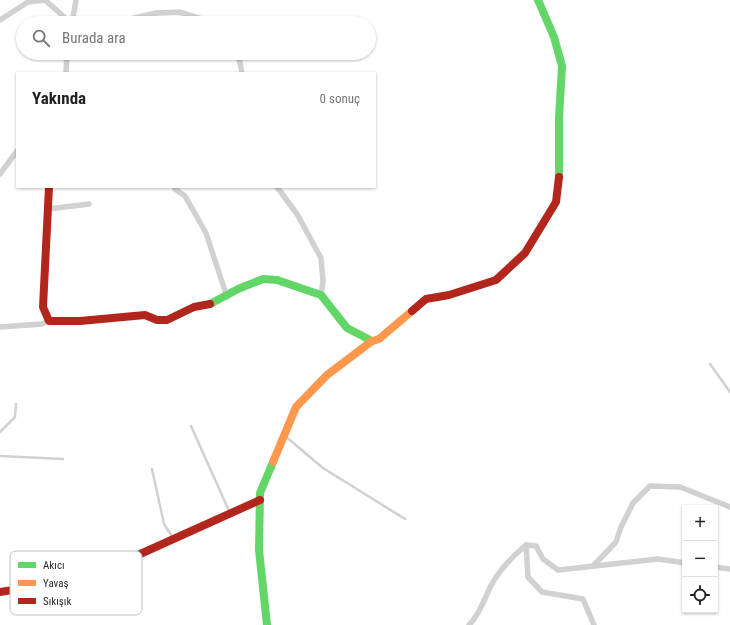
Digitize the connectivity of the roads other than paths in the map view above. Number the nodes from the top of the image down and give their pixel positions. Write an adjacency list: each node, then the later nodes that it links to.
1 (76, 0): 4 (street)
2 (538, 0): 23 (street)
3 (63, 16): 7 (street)
4 (73, 16)
5 (140, 16): 6 (street)
6 (192, 16)
7 (0, 20)
8 (67, 60): 10 (street)
9 (239, 60): 11 (street)
10 (66, 72)
11 (242, 72)
12 (16, 152): 13 (street)
13 (0, 174)
14 (49, 188): 18 (street)
15 (278, 188): 19 (street)
16 (175, 189): 20 (street)
17 (89, 204): 18 (street)
18 (48, 209): 21 (street)
19 (321, 295): 20 (street); 23 (street)
20 (227, 297): 21 (street)
21 (49, 322): 22 (street)
22 (0, 327)
23 (372, 341): 29 (street)
24 (710, 364): 25 (lane)
25 (730, 392)
26 (16, 404): 28 (lane)
27 (191, 426): 35 (lane)
28 (0, 432)
29 (284, 435): 33 (street); 36 (lane)
30 (0, 456): 31 (lane)
31 (63, 459)
32 (152, 469): 37 (lane)
33 (260, 500): 35 (street); 46 (street)
34 (730, 507): 41 (street)
35 (230, 513): 37 (street)
36 (404, 518)
37 (173, 539): 39 (street)
38 (526, 545): 41 (street); 47 (street); 48 (street)
39 (142, 552)
40 (682, 563): 41 (street)
41 (593, 567)
42 (718, 567): 43 (street)
43 (730, 569)
44 (10, 590): 45 (street)
45 (0, 592)
46 (267, 625)
47 (469, 625)
48 (594, 625)

